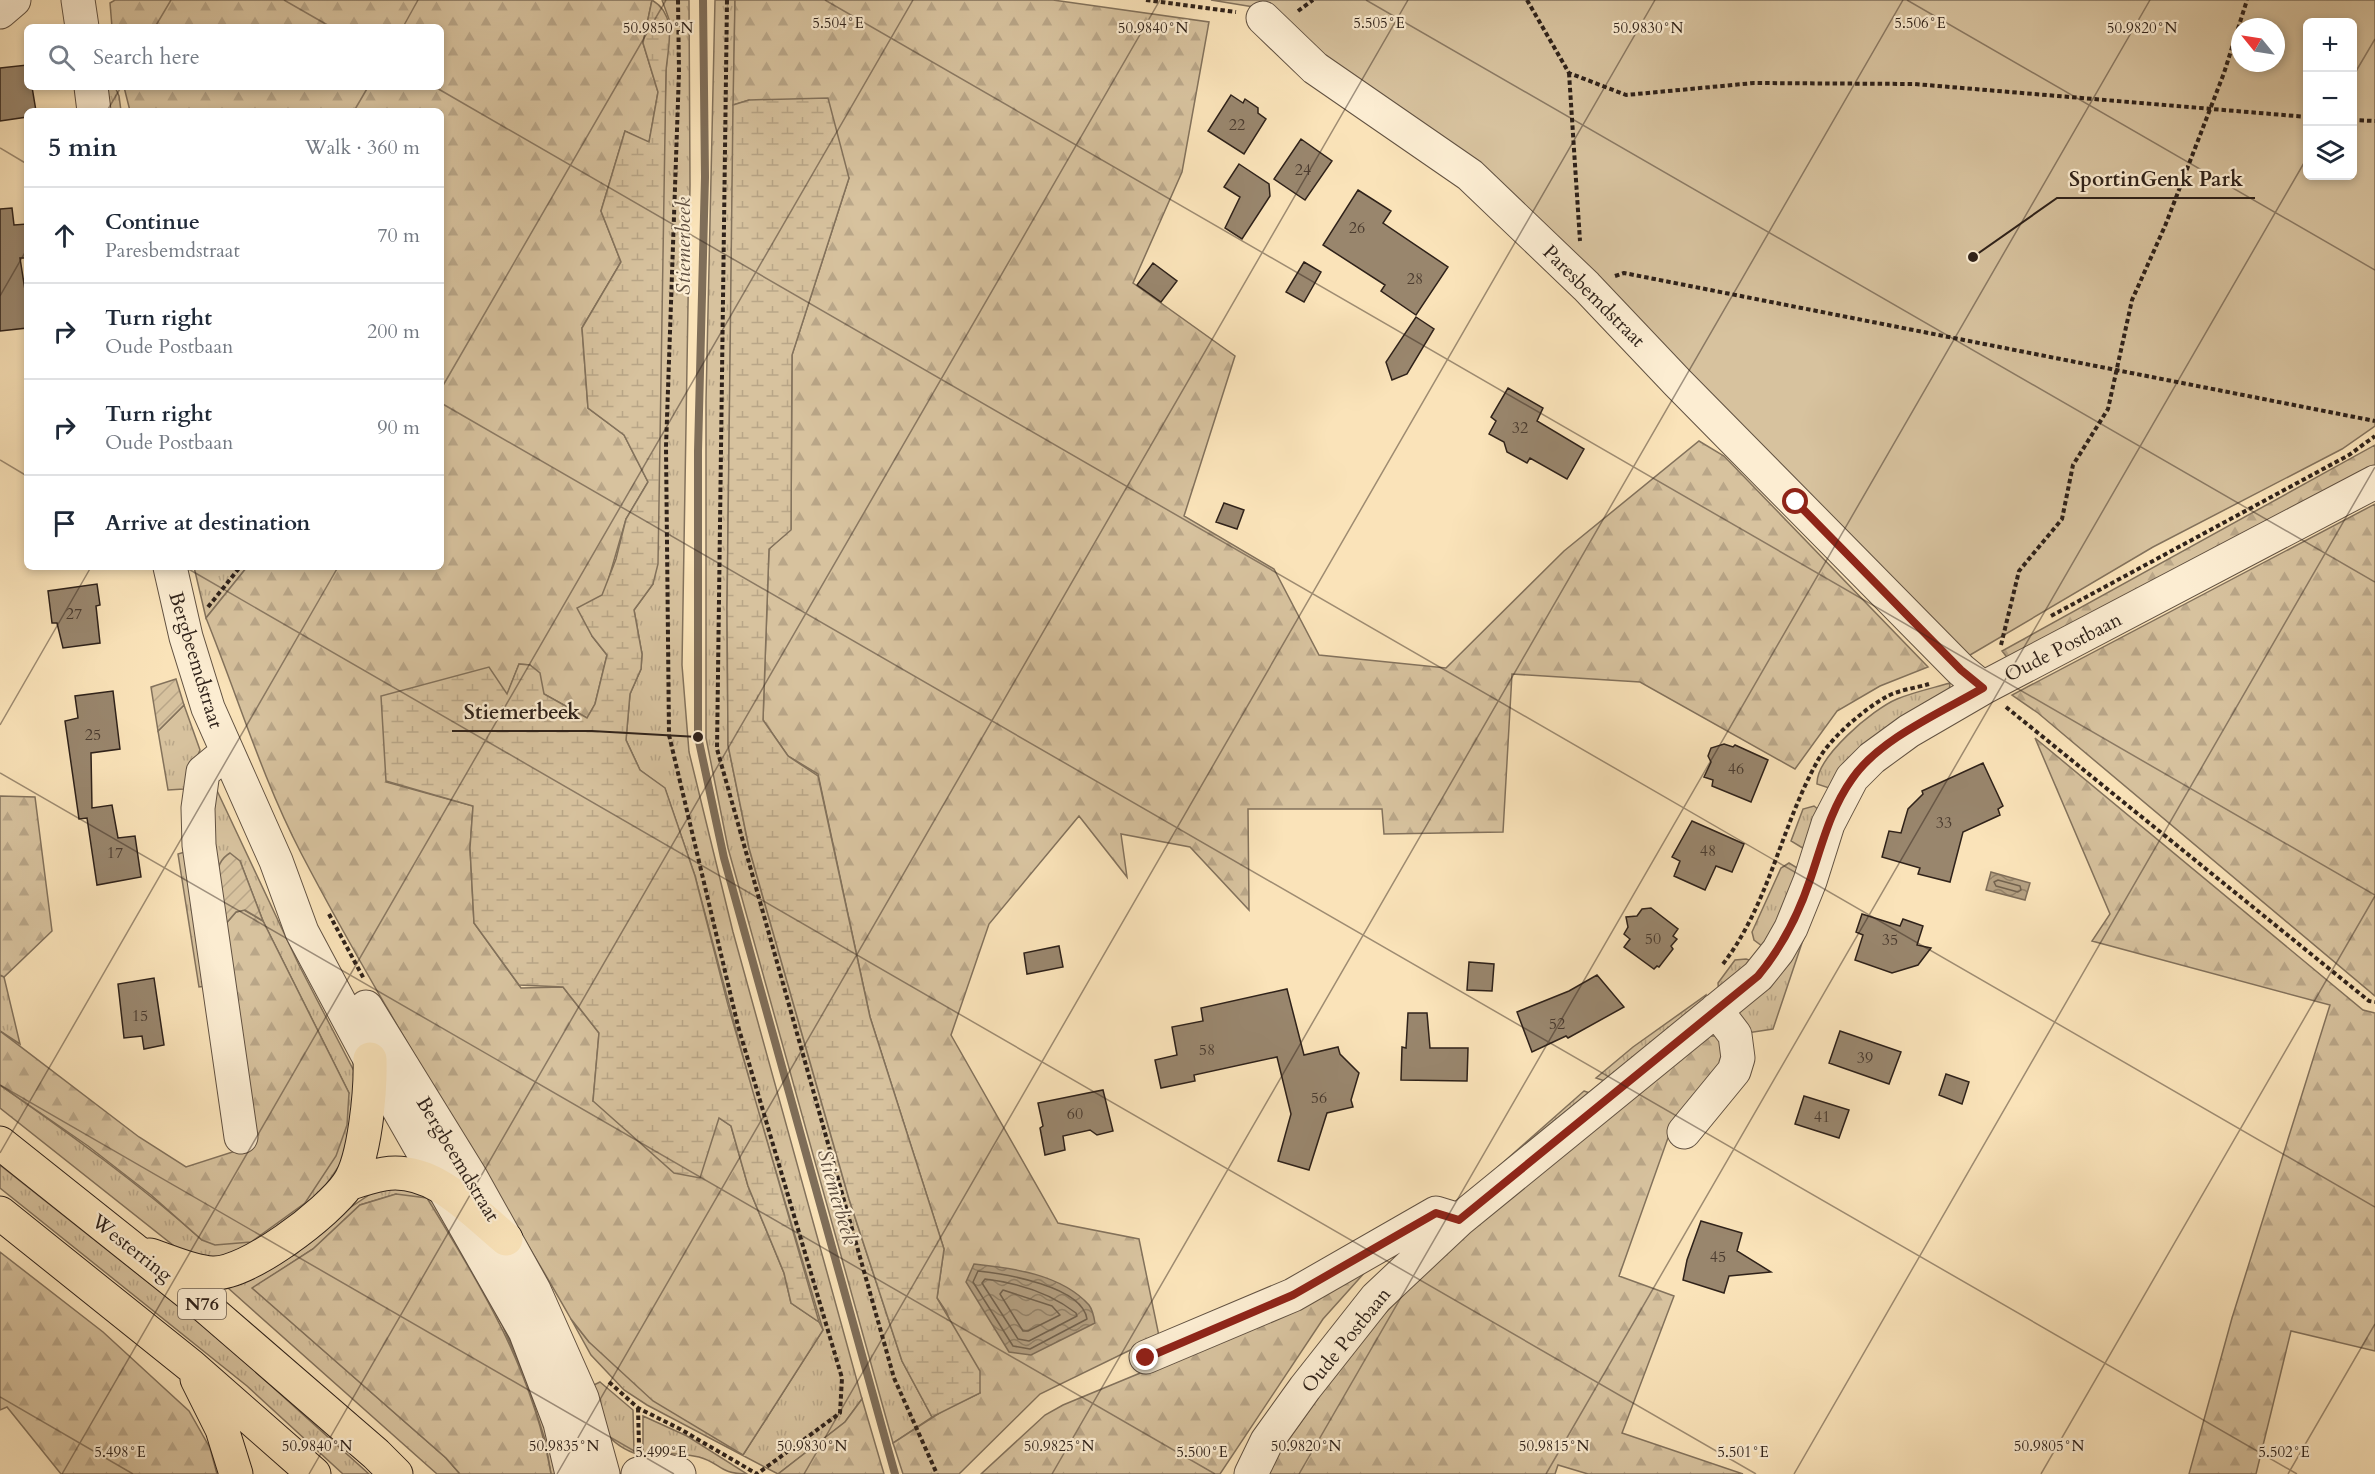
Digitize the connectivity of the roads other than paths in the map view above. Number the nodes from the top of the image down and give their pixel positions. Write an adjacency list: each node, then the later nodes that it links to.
1 (14, 0): 3 (street)
2 (78, 0): 5 (street)
3 (0, 12)
4 (1263, 18): 10 (street, Paresbemdstraat)
5 (82, 24)
6 (91, 90): 7 (street)
7 (94, 108)
8 (2375, 482): 10 (street, Oude Postbaan)
9 (171, 570): 11 (street, Bergbeemdstraat)
10 (1983, 688): 13 (street, Oude Postbaan)
11 (226, 753): 12 (street, Bergbeemdstraat); 16 (street, Bergbeemdstraat)
12 (276, 861): 14 (street, Bergbeemdstraat); 22 (street, Bergbeemdstraat)
13 (1716, 1010): 15 (street); 21 (street, Oude Postbaan)
14 (370, 1059): 18 (highway); 19 (street, Bergbeemdstraat)
15 (1684, 1132)
16 (241, 1137)
17 (0, 1143): 23 (highway, Westerring / N76)
18 (348, 1184): 19 (highway); 23 (highway)
19 (447, 1190): 22 (highway); 30 (street, Bergbeemdstraat)
20 (0, 1213): 25 (highway, N76)
21 (1459, 1220): 24 (street, Oude Postbaan); 33 (street, Oude Postbaan)
22 (506, 1239): 31 (street, Bergbeemdstraat)
23 (136, 1252): 29 (highway, Westerring / N76)
24 (1146, 1358)
25 (191, 1366): 27 (highway); 28 (highway, N76)
26 (639, 1463): 32 (street)
27 (236, 1474)
28 (314, 1474)
29 (396, 1474)
30 (572, 1474)
31 (603, 1474)
32 (679, 1474)
33 (1251, 1474)

